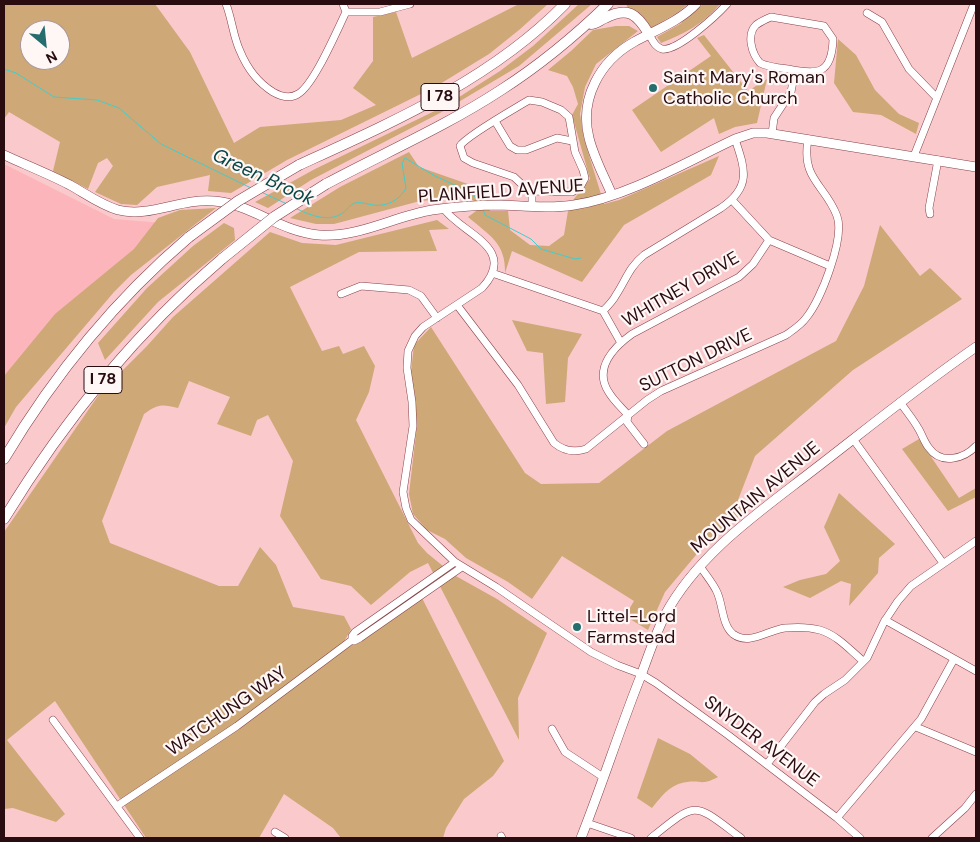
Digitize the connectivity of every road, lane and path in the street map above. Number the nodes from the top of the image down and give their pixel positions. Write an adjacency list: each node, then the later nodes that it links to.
1 (226, 4): 9 (street)
2 (344, 4): 9 (street)
3 (410, 4): 9 (street)
4 (565, 4): 44 (highway, I 78, bridge)
5 (608, 4): 11 (highway, I 78)
6 (696, 4): 12 (main road)
7 (727, 4): 12 (street)
8 (974, 4): 14 (street)
9 (346, 12)
10 (867, 13): 14 (street)
11 (586, 25): 12 (highway); 45 (highway, I 78, bridge)
12 (649, 34): 25 (main road)
13 (795, 71): 13 (street); 16 (street)
14 (936, 98): 21 (street)
15 (495, 121): 19 (street); 19 (street); 24 (street)
16 (772, 134): 17 (main road, PLAINFIELD AVENUE); 18 (main road, PLAINFIELD AVENUE)
17 (734, 139): 25 (main road, PLAINFIELD AVENUE); 26 (street)
18 (808, 139): 21 (main road, PLAINFIELD AVENUE); 31 (street, SUTTON DRIVE)
19 (572, 141): 24 (street)
20 (4, 155): 28 (main road, PLAINFIELD AVENUE)
21 (914, 156): 22 (main road, PLAINFIELD AVENUE)
22 (938, 160): 23 (main road, PLAINFIELD AVENUE); 29 (street)
23 (976, 167)
24 (529, 191): 27 (street)
25 (612, 195): 27 (main road, PLAINFIELD AVENUE)
26 (732, 200): 30 (street); 35 (street)
27 (529, 207): 28 (main road, PLAINFIELD AVENUE)
28 (444, 209): 32 (street)
29 (930, 214)
30 (769, 240): 31 (street); 37 (street, WHITNEY DRIVE)
31 (830, 266): 40 (street, SUTTON DRIVE)
32 (492, 274): 34 (street, SNYDER AVENUE); 35 (street)
33 (341, 294): 36 (street)
34 (457, 304): 36 (street, SNYDER AVENUE); 40 (street, SUTTON DRIVE)
35 (603, 312): 37 (street)
36 (437, 318): 47 (street, SNYDER AVENUE)
37 (621, 343): 40 (street, WHITNEY DRIVE)
38 (976, 347): 39 (main road, MOUNTAIN AVENUE)
39 (900, 402): 41 (main road, MOUNTAIN AVENUE); 43 (street)
40 (628, 415): 42 (street, WHITNEY DRIVE)
41 (853, 439): 48 (street); 49 (main road, MOUNTAIN AVENUE)
42 (644, 444)
43 (976, 446)
44 (4, 459)
45 (4, 519)
46 (976, 541): 48 (street)
47 (455, 562): 50 (street, SNYDER AVENUE); 52 (street, WATCHUNG WAY)
48 (943, 563): 51 (street)
49 (700, 566): 54 (street); 56 (main road, MOUNTAIN AVENUE)
50 (462, 567): 52 (street, WATCHUNG WAY); 56 (street, SNYDER AVENUE)
51 (886, 620): 53 (street); 54 (street)
52 (352, 640): 64 (street, WATCHUNG WAY)
53 (954, 659): 55 (street); 58 (street)
54 (863, 661): 61 (street)
55 (976, 671)
56 (641, 674): 61 (street, SNYDER AVENUE); 62 (main road, MOUNTAIN AVENUE)
57 (53, 720): 64 (street)
58 (916, 727): 60 (street); 65 (street)
59 (552, 729): 62 (street)
60 (976, 752)
61 (767, 764): 65 (street, SNYDER AVENUE)
62 (603, 777): 66 (main road, MOUNTAIN AVENUE)
63 (976, 794): 75 (street)
64 (117, 806): 68 (street)
65 (837, 818): 74 (street, SNYDER AVENUE)
66 (587, 823): 70 (main road, MOUNTAIN AVENUE); 71 (street)
67 (275, 832): 69 (street)
68 (140, 838)
69 (286, 838)
70 (582, 838)
71 (631, 838)
72 (651, 838): 73 (street)
73 (741, 838)
74 (860, 838)
75 (932, 838)

